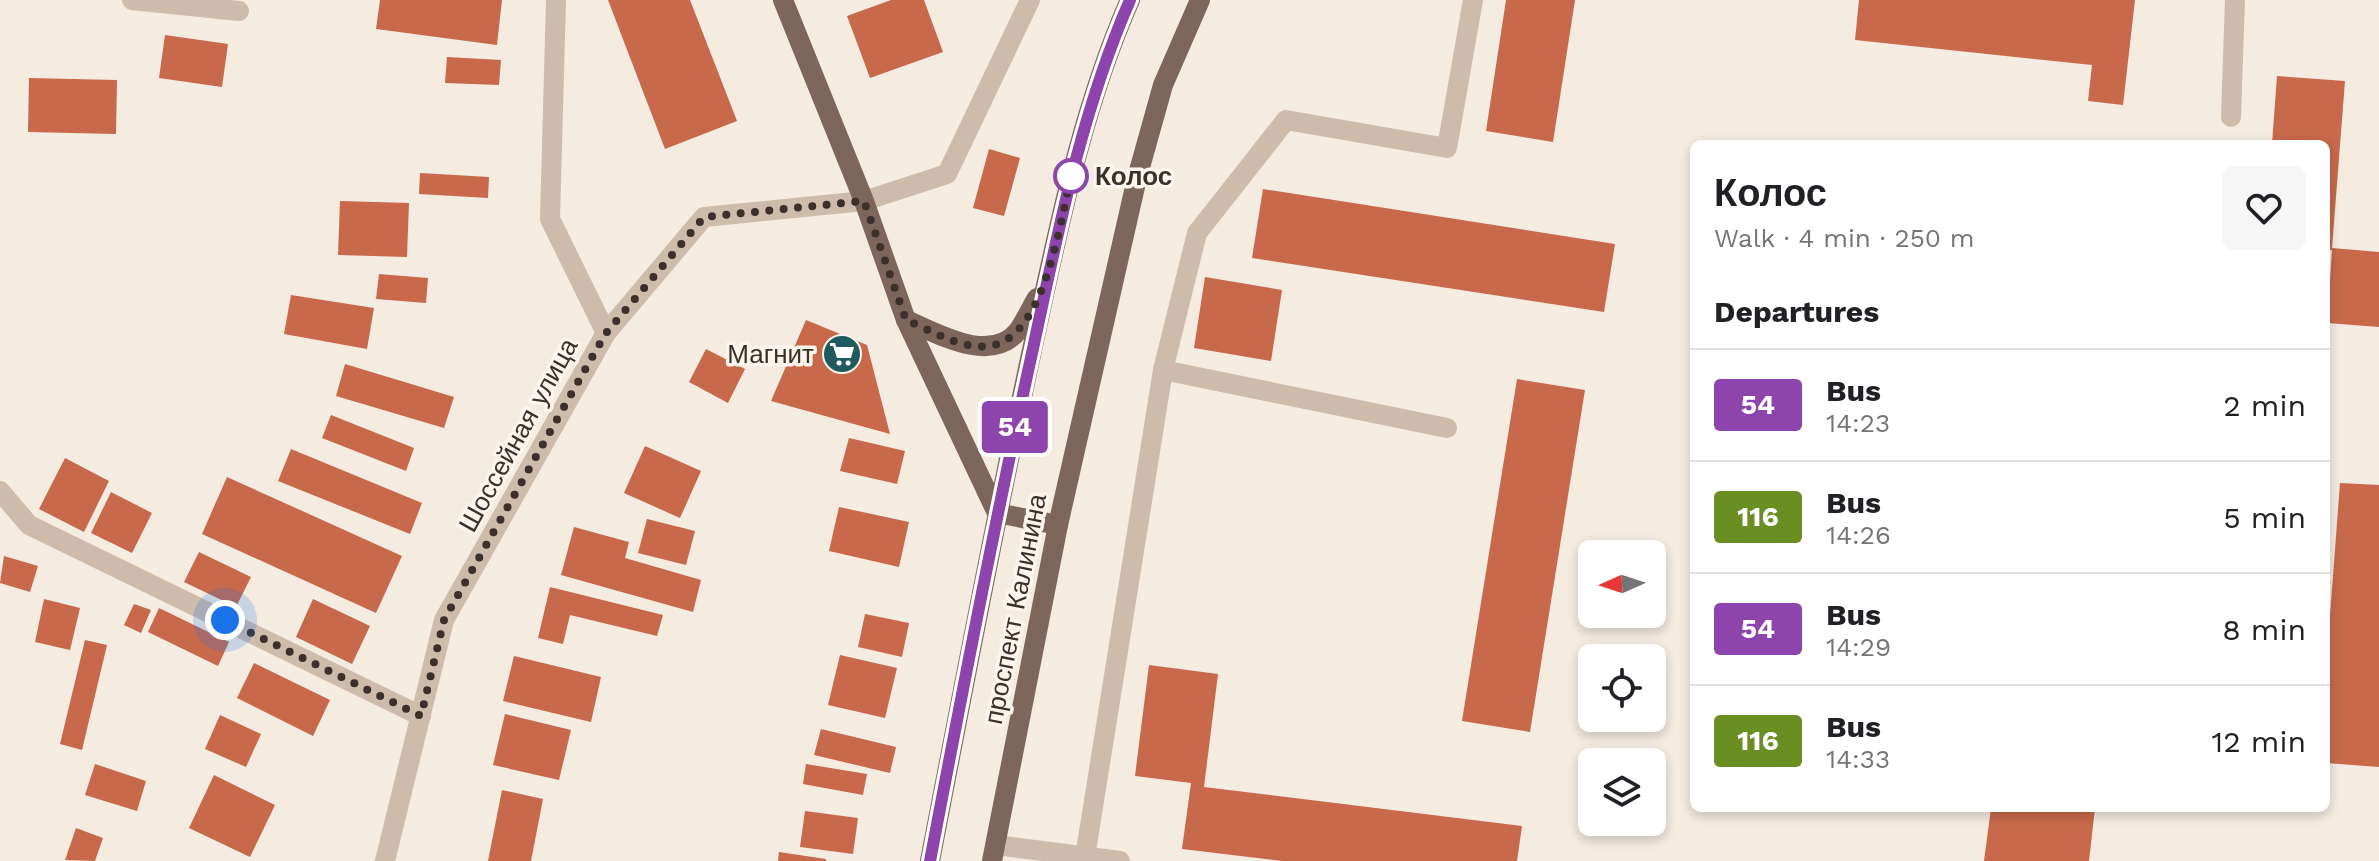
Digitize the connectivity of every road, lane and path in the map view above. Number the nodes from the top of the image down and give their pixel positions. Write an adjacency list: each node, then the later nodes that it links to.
1 (132, 0): 9 (street)
2 (556, 0): 14 (street)
3 (783, 0): 11 (main road)
4 (1030, 0): 11 (street, Шоссейная улица)
5 (1130, 0): 12 (main road, проспект Калинина)
6 (1200, 0): 19 (main road, проспект Калинина)
7 (1473, 0): 15 (street)
8 (2235, 0): 10 (street)
9 (239, 11)
10 (2231, 117)
11 (864, 201): 13 (main road); 14 (street, Шоссейная улица)
12 (1047, 281): 13 (main road, проспект Калинина); 18 (main road, проспект Калинина)
13 (906, 320): 18 (main road)
14 (606, 333): 20 (street, Шоссейная улица)
15 (1163, 370): 16 (street); 22 (street)
16 (1447, 428)
17 (0, 491): 20 (street)
18 (997, 513): 19 (main road); 24 (main road, проспект Калинина)
19 (1058, 525): 21 (main road, проспект Калинина)
20 (421, 716): 23 (street, Шоссейная улица)
21 (994, 853): 22 (street)
22 (1085, 857): 25 (street)
23 (385, 861)
24 (930, 861)
25 (1120, 861)

